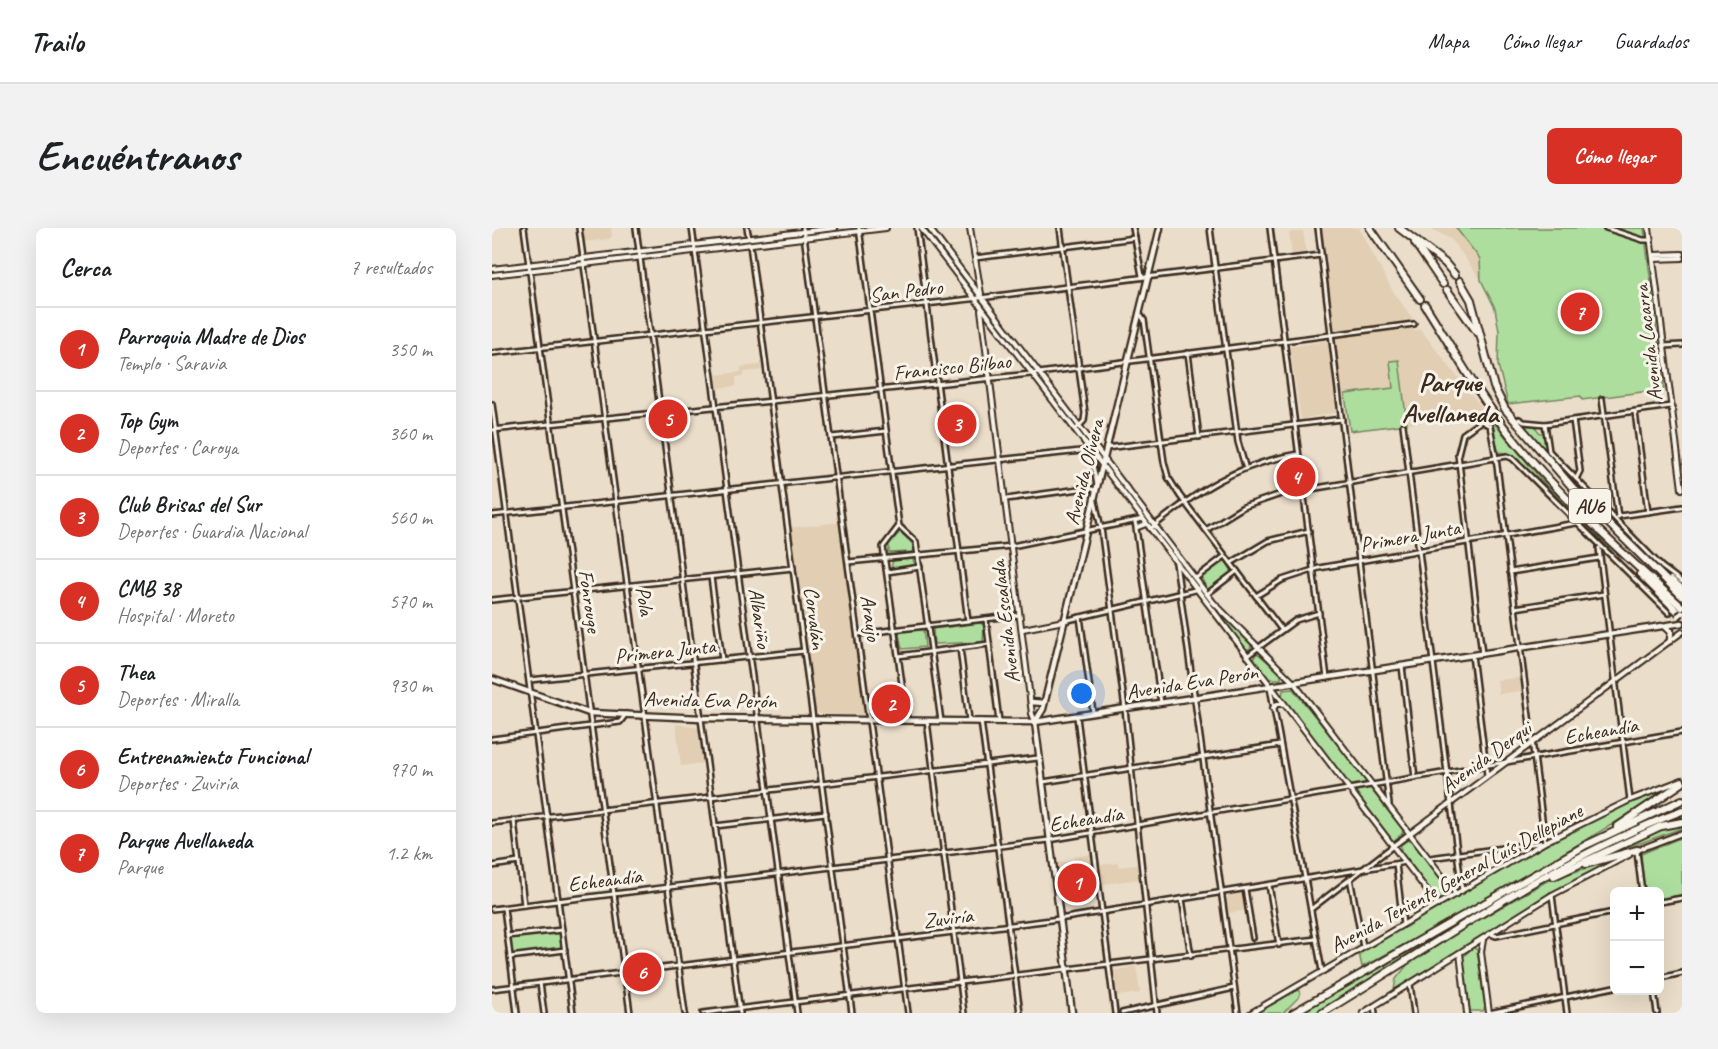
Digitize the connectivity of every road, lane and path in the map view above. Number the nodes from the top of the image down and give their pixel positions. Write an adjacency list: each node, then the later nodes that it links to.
1 (524, 228): 39 (street, Fonrouge)
2 (579, 228): 36 (street, Pola)
3 (636, 228): 31 (street)
4 (692, 228): 28 (street, Albariño)
5 (747, 228): 27 (street, Corvalán)
6 (836, 228): 21 (street)
7 (886, 228): 22 (street)
8 (919, 228): 48 (street); 49 (street)
9 (929, 228): 47 (street)
10 (970, 228): 37 (street, Avenida Escalada)
11 (1060, 228): 29 (street)
12 (1133, 228): 24 (street)
13 (1160, 228): 45 (main road, Avenida Olivera)
14 (1210, 228): 42 (street)
15 (1270, 228): 38 (street)
16 (1318, 228): 32 (street)
17 (1370, 228): 190 (highway, AU6)
18 (1399, 228): 25 (highway, AU6)
19 (1606, 228): 26 (street)
20 (1649, 228): 26 (street, Avenida Lacarra)
21 (803, 230): 23 (street, Araujo); 27 (street)
22 (859, 230): 23 (street); 51 (street)
23 (804, 238): 27 (street); 53 (street, Araujo)
24 (1135, 238): 29 (street); 45 (street)
25 (1413, 240): 61 (highway, AU6); 61 (highway, AU6)
26 (1651, 240): 35 (street, Avenida Lacarra)
27 (749, 242): 28 (street); 30 (street); 54 (street, Corvalán)
28 (694, 245): 30 (street, Albariño); 31 (street)
29 (1063, 247): 37 (street); 46 (street)
30 (695, 251): 34 (street); 58 (street, Albariño)
31 (639, 252): 34 (street); 36 (street)
32 (1321, 255): 38 (street, San Pedro); 60 (street)
33 (1682, 256): 35 (street)
34 (640, 257): 40 (street); 59 (street)
35 (1653, 257): 64 (street, Avenida Lacarra)
36 (583, 258): 39 (street); 40 (street, Pola)
37 (973, 259): 47 (street, Avenida Escalada)
38 (1274, 261): 42 (street, San Pedro); 63 (street)
39 (528, 264): 41 (street); 43 (street, Fonrouge)
40 (584, 264): 43 (street); 62 (street, Pola)
41 (492, 269)
42 (1215, 269): 45 (street, San Pedro); 67 (street)
43 (530, 271): 44 (street); 66 (street, Fonrouge)
44 (492, 275)
45 (1145, 277): 46 (street, San Pedro); 52 (main road, Avenida Olivera)
46 (1068, 287): 47 (street, San Pedro); 72 (street)
47 (982, 298): 48 (street, San Pedro); 50 (street, Avenida Escalada); 73 (street)
48 (974, 299): 49 (street, San Pedro); 50 (street)
49 (926, 304): 51 (street, San Pedro); 76 (street)
50 (980, 306): 55 (street); 57 (street, Avenida Escalada)
51 (871, 311): 53 (street, San Pedro); 77 (street)
52 (1139, 313): 70 (street); 71 (main road, Avenida Olivera)
53 (815, 317): 54 (street, San Pedro); 78 (street, Araujo)
54 (760, 323): 58 (street, San Pedro); 80 (street, Corvalán)
55 (993, 323): 57 (street); 74 (street)
56 (1414, 324): 60 (street, Francisco Bilbao)
57 (983, 328): 75 (street, Avenida Escalada)
58 (705, 329): 59 (street, San Pedro); 83 (street, Albariño)
59 (650, 335): 62 (street, San Pedro); 85 (street)
60 (1331, 335): 63 (street, Francisco Bilbao); 88 (street)
61 (1481, 337): 161 (highway, AU6)
62 (595, 341): 66 (street, San Pedro); 87 (street, Pola)
63 (1284, 341): 67 (street, Francisco Bilbao); 92 (street)
64 (1663, 345): 65 (street); 82 (street, Avenida Lacarra)
65 (1682, 345)
66 (540, 348): 68 (street, San Pedro); 91 (street, Fonrouge)
67 (1226, 349): 69 (street, Francisco Bilbao); 101 (street)
68 (492, 353)
69 (1188, 353): 70 (street, Francisco Bilbao); 103 (street)
70 (1150, 358): 71 (street, Francisco Bilbao); 104 (street)
71 (1128, 361): 72 (street, Francisco Bilbao); 105 (main road, Avenida Olivera)
72 (1079, 367): 73 (street, Francisco Bilbao); 95 (street)
73 (1039, 373): 74 (street, Francisco Bilbao); 95 (street)
74 (1031, 374): 75 (street, Francisco Bilbao); 97 (street)
75 (990, 378): 76 (street, Francisco Bilbao); 110 (street, Avenida Escalada)
76 (936, 384): 77 (street, Francisco Bilbao); 113 (street)
77 (881, 390): 78 (street, Francisco Bilbao); 98 (street)
78 (826, 395): 80 (street, Francisco Bilbao); 102 (street, Araujo)
79 (1602, 399): 86 (street)
80 (771, 401): 83 (street, Francisco Bilbao); 120 (street, Corvalán)
81 (492, 404): 96 (street)
82 (1671, 406): 84 (street); 99 (street, Avenida Lacarra)
83 (716, 407): 85 (street, Francisco Bilbao); 123 (street, Albariño)
84 (1635, 412): 86 (street); 132 (street)
85 (660, 413): 87 (street, Francisco Bilbao); 125 (street)
86 (1605, 416): 90 (street); 136 (street)
87 (606, 418): 91 (street, Francisco Bilbao); 129 (street, Pola)
88 (1342, 418): 92 (street); 119 (street)
89 (1519, 418): 93 (street)
90 (1573, 420): 93 (street); 118 (street)
91 (550, 424): 96 (street, Francisco Bilbao); 130 (street, Fonrouge)
92 (1295, 424): 101 (street); 107 (street)
93 (1545, 424): 118 (street)
94 (1403, 425): 115 (street)
95 (1080, 426): 97 (street); 108 (street)
96 (494, 430): 133 (street)
97 (1074, 430): 106 (street)
98 (886, 431): 102 (street); 116 (street)
99 (1674, 431): 100 (street); 122 (street, Avenida Lacarra)
100 (1682, 431)
101 (1237, 432): 103 (street); 112 (street)
102 (832, 437): 117 (street, Araujo)
103 (1199, 437): 104 (street)
104 (1161, 442): 105 (street); 128 (street)
105 (1106, 448): 108 (main road, Avenida Olivera)
106 (1090, 450): 110 (street); 114 (street); 121 (street)
107 (1299, 453): 112 (street); 124 (street)
108 (1104, 458): 114 (main road, Avenida Olivera); 135 (street)
109 (1496, 458): 111 (street); 111 (street); 139 (street); 149 (street)
110 (1002, 461): 113 (street); 126 (street, Avenida Escalada)
111 (1458, 463): 115 (street); 150 (street)
112 (1245, 466): 128 (street)
113 (948, 467): 116 (street); 154 (street)
114 (1102, 467): 121 (main road, Avenida Olivera); 137 (street)
115 (1408, 471): 119 (street); 153 (street)
116 (892, 473): 117 (street); 142 (street)
117 (837, 479): 120 (street); 160 (street, Araujo)
118 (1576, 479): 136 (street)
119 (1350, 482): 124 (street); 159 (street)
120 (782, 484): 123 (street); 165 (street, Corvalán)
121 (1097, 488): 126 (street); 127 (main road, Avenida Olivera)
122 (1682, 489)
123 (727, 490): 125 (street); 170 (street, Albariño)
124 (1303, 490): 146 (street); 148 (street)
125 (672, 496): 129 (street); 173 (street)
126 (1006, 499): 151 (street, Avenida Escalada)
127 (1094, 500): 144 (street); 147 (main road, Avenida Olivera)
128 (1184, 501): 141 (street); 146 (street)
129 (617, 502): 130 (street); 175 (street, Pola)
130 (562, 507): 133 (street); 178 (street, Fonrouge)
131 (1682, 507): 132 (street)
132 (1648, 512): 136 (street)
133 (507, 513): 134 (street); 185 (street)
134 (492, 515)
135 (1150, 518): 137 (street); 141 (street)
136 (1616, 518): 174 (street)
137 (1142, 519): 138 (street); 140 (street)
138 (1135, 521): 143 (street); 144 (street)
139 (1576, 523): 149 (street, Primera Junta); 152 (street)
140 (1146, 524): 143 (street); 145 (street)
141 (1155, 525): 145 (street); 172 (street)
142 (899, 526): 155 (street); 158 (street)
143 (1138, 527): 187 (street)
144 (1101, 528): 147 (street); 189 (street)
145 (1150, 529): 162 (street)
146 (1206, 530): 156 (street)
147 (1087, 531): 151 (street); 197 (main road, Avenida Olivera)
148 (1309, 531): 163 (street); 167 (street)
149 (1506, 534): 150 (street, Primera Junta); 169 (street)
150 (1468, 541): 153 (street, Primera Junta); 214 (street)
151 (1012, 546): 154 (street); 192 (street, Avenida Escalada)
152 (1599, 546): 157 (street); 193 (street)
153 (1419, 549): 159 (street, Primera Junta); 220 (street)
154 (959, 551): 155 (street); 196 (street)
155 (918, 555): 158 (street); 164 (street)
156 (1226, 556): 163 (street); 172 (street)
157 (1599, 558): 169 (street); 182 (street)
158 (885, 559): 160 (street); 168 (street)
159 (1359, 560): 167 (street, Primera Junta); 224 (street)
160 (848, 562): 205 (street, Araujo)
161 (1647, 562): 177 (highway); 184 (highway, AU6)
162 (1176, 563): 179 (street); 180 (street)
163 (1231, 563): 166 (street)
164 (920, 567): 168 (street); 199 (street)
165 (793, 568): 170 (street); 212 (street, Corvalán)
166 (1237, 571): 181 (street); 183 (street)
167 (1314, 571): 183 (street, Primera Junta); 191 (street)
168 (887, 572): 201 (street)
169 (1510, 572): 188 (street)
170 (738, 574): 171 (street); 218 (street, Albariño)
171 (711, 577): 173 (street); 219 (street)
172 (1195, 579): 176 (street)
173 (683, 580): 175 (street); 221 (street)
174 (1682, 582)
175 (628, 585): 178 (street); 223 (street, Pola)
176 (1202, 588): 179 (street); 181 (street)
177 (1682, 590)
178 (573, 591): 185 (street); 225 (street, Fonrouge)
179 (1196, 591): 180 (street); 217 (street)
180 (1181, 594): 187 (street); 233 (street)
181 (1207, 594): 210 (street)
182 (1604, 594): 188 (street); 206 (street)
183 (1256, 596): 203 (street)
184 (1682, 596)
185 (518, 597): 186 (street); 228 (street)
186 (492, 600)
187 (1148, 602): 189 (street); 236 (street)
188 (1515, 608): 211 (street)
189 (1112, 610): 194 (street); 239 (street)
190 (1680, 612): 200 (main road)
191 (1319, 613): 203 (street); 226 (street)
192 (1021, 614): 195 (street); 202 (street, Avenida Escalada)
193 (1669, 614)
194 (1080, 617): 197 (street); 242 (street)
195 (986, 618): 196 (street); 208 (street)
196 (968, 621): 199 (street)
197 (1064, 621): 202 (street); 235 (main road, Avenida Olivera)
198 (1682, 623): 200 (main road, Avenida Eva Perón)
199 (927, 626): 201 (street); 213 (street)
200 (1664, 626): 206 (main road, Avenida Eva Perón); 207 (main road)
201 (894, 630): 205 (street); 216 (street)
202 (1023, 630): 234 (street, Avenida Escalada)
203 (1281, 630): 210 (street)
204 (1682, 632): 207 (street, Avenida Derqui)
205 (858, 634): 248 (street, Araujo)
206 (1609, 634): 211 (main road, Avenida Eva Perón); 229 (street)
207 (1670, 641): 229 (street, Avenida Derqui)
208 (989, 644): 209 (street); 254 (street)
209 (960, 648): 213 (street); 250 (street)
210 (1258, 648): 217 (street); 230 (street)
211 (1520, 648): 214 (main road, Avenida Eva Perón); 260 (street)
212 (804, 651): 218 (street, Primera Junta); 247 (street, Corvalán)
213 (931, 651): 216 (street); 252 (street)
214 (1482, 654): 215 (main road, Avenida Eva Perón)
215 (1472, 655): 220 (main road, Avenida Eva Perón); 268 (street)
216 (898, 656): 249 (street)
217 (1247, 656): 231 (street)
218 (750, 657): 219 (street, Primera Junta); 245 (street, Albariño)
219 (722, 660): 221 (street, Primera Junta)
220 (1433, 662): 222 (main road, Avenida Eva Perón); 271 (street)
221 (695, 663): 223 (street, Primera Junta); 244 (street)
222 (1402, 666): 224 (main road, Avenida Eva Perón); 275 (street)
223 (640, 669): 225 (street, Primera Junta); 243 (street, Pola)
224 (1372, 671): 226 (main road, Avenida Eva Perón); 279 (street)
225 (585, 675): 228 (street, Primera Junta); 240 (street, Fonrouge)
226 (1328, 678): 230 (main road, Avenida Eva Perón)
227 (492, 680): 232 (main road, Avenida Eva Perón)
228 (530, 680): 232 (street)
229 (1615, 682): 260 (street, Avenida Derqui); 261 (street)
230 (1294, 683): 231 (main road, Avenida Eva Perón); 280 (street)
231 (1270, 687): 233 (main road, Avenida Eva Perón); 237 (street); 238 (street)
232 (531, 693): 240 (main road, Avenida Eva Perón); 258 (street)
233 (1194, 698): 236 (main road, Avenida Eva Perón); 264 (street)
234 (1031, 702): 235 (main road); 255 (street, Avenida Escalada)
235 (1044, 703): 255 (main road, Avenida Olivera)
236 (1161, 703): 239 (main road, Avenida Eva Perón)
237 (1283, 704): 238 (street); 281 (street)
238 (1273, 708): 262 (street)
239 (1125, 709): 242 (main road, Avenida Eva Perón); 269 (street)
240 (589, 713): 241 (main road, Avenida Eva Perón); 256 (street, Fonrouge)
241 (626, 714): 243 (main road, Avenida Eva Perón); 256 (street)
242 (1093, 714): 246 (main road, Avenida Eva Perón)
243 (646, 715): 244 (main road, Avenida Eva Perón); 289 (street, Pola)
244 (701, 717): 245 (main road, Avenida Eva Perón); 283 (street)
245 (758, 717): 247 (main road, Avenida Eva Perón); 282 (street, Albariño)
246 (1077, 717): 255 (main road, Avenida Eva Perón); 273 (street)
247 (813, 718): 248 (main road, Avenida Eva Perón); 278 (street, Corvalán)
248 (870, 719): 249 (main road, Avenida Eva Perón); 274 (street, Araujo)
249 (907, 720): 251 (main road, Avenida Eva Perón)
250 (969, 720): 252 (main road, Avenida Eva Perón); 253 (main road, Avenida Eva Perón)
251 (927, 721): 252 (main road, Avenida Eva Perón); 270 (street)
252 (941, 721)
253 (981, 721): 254 (main road, Avenida Eva Perón); 266 (street)
254 (999, 721): 255 (main road, Avenida Eva Perón)
255 (1035, 722): 263 (main road, Avenida Escalada)
256 (592, 727): 258 (street); 290 (street, Fonrouge)
257 (1682, 732): 261 (street, Echeandía)
258 (536, 733): 259 (street); 294 (street)
259 (492, 739)
260 (1532, 742): 265 (street); 267 (street, Avenida Derqui)
261 (1623, 742): 265 (street, Echeandía); 285 (street)
262 (1280, 745): 264 (street); 284 (street)
263 (1038, 758): 266 (street); 276 (main road, Avenida Escalada)
264 (1203, 758): 269 (street); 293 (street)
265 (1534, 758): 267 (street, Echeandía); 306 (street)
266 (987, 764): 270 (street); 308 (street)
267 (1501, 764): 268 (street, Echeandía); 272 (street, Avenida Derqui)
268 (1486, 767): 271 (street, Echeandía); 272 (street)
269 (1132, 769): 273 (street); 299 (street)
270 (933, 771): 274 (street); 311 (street)
271 (1447, 773): 275 (street, Echeandía); 287 (street)
272 (1487, 775): 287 (street, Avenida Derqui)
273 (1085, 776): 276 (street); 303 (street)
274 (877, 778): 278 (street); 314 (street, Araujo)
275 (1415, 778): 279 (street, Echeandía)
276 (1041, 782): 305 (main road, Avenida Escalada)
277 (1682, 782): 285 (street, Avenida Teniente General Luís Dellepiane); 304 (highway)
278 (823, 784): 282 (street); 292 (street, Corvalán)
279 (1386, 784): 280 (street, Echeandía); 288 (street)
280 (1374, 786): 281 (street, Echeandía); 288 (street)
281 (1349, 790): 284 (street, Echeandía); 307 (street)
282 (768, 792): 283 (street); 295 (street, Albariño)
283 (711, 798): 289 (street); 300 (street)
284 (1290, 800): 293 (street, Echeandía); 325 (street)
285 (1630, 800): 306 (street, Avenida Teniente General Luís Dellepiane)
286 (1682, 800): 304 (highway)
287 (1450, 801): 301 (street, Avenida Derqui); 310 (street)
288 (1389, 804): 301 (street)
289 (657, 805): 290 (street); 331 (street, Pola)
290 (602, 811): 294 (street); 335 (street, Fonrouge)
291 (1682, 811): 328 (highway)
292 (826, 813): 295 (street); 320 (street, Corvalán)
293 (1210, 813): 299 (street, Echeandía); 334 (street)
294 (548, 817): 296 (street); 340 (street)
295 (772, 819): 300 (street); 324 (street, Albariño)
296 (514, 821): 298 (street); 315 (street)
297 (1682, 822): 321 (highway)
298 (492, 823)
299 (1138, 825): 303 (street, Echeandía); 342 (street)
300 (715, 826): 327 (street)
301 (1410, 832): 307 (street, Avenida Derqui); 313 (street)
302 (1682, 832): 309 (street)
303 (1092, 833): 305 (street, Echeandía); 348 (street)
304 (1607, 834): 415 (highway)
305 (1049, 840): 308 (street, Echeandía); 350 (main road, Avenida Escalada)
306 (1545, 842): 310 (street); 333 (street, Avenida Teniente General Luís Dellepiane)
307 (1393, 846): 312 (street, Avenida Derqui); 316 (street)
308 (998, 847): 311 (street, Echeandía); 353 (street)
309 (1637, 850): 321 (highway); 330 (street); 337 (street)
310 (1457, 854): 313 (street); 333 (street)
311 (944, 855): 314 (street, Echeandía); 355 (street)
312 (1377, 857): 319 (street); 322 (street, Avenida Derqui)
313 (1430, 858): 336 (street)
314 (888, 861): 320 (street, Echeandía); 360 (street, Araujo)
315 (519, 862): 318 (street); 343 (street)
316 (1406, 862): 317 (street, Zuviría); 344 (street)
317 (1396, 864): 319 (street, Zuviría); 352 (street)
318 (492, 866)
319 (1384, 866): 322 (street, Zuviría)
320 (833, 867): 324 (street, Echeandía); 362 (street, Corvalán)
321 (1571, 868): 328 (highway)
322 (1361, 870): 323 (street, Zuviría); 326 (street, Avenida Derqui)
323 (1346, 873): 325 (street, Zuviría); 326 (street)
324 (779, 875): 327 (street, Echeandía); 368 (street, Albariño)
325 (1305, 879): 329 (street, Zuviría); 347 (street)
326 (1350, 879): 347 (street, Avenida Derqui); 364 (street)
327 (723, 881): 331 (street, Echeandía); 371 (street)
328 (1536, 882): 416 (highway)
329 (1269, 885): 332 (street, Zuviría); 363 (street)
330 (1642, 887)
331 (669, 888): 335 (street, Echeandía); 373 (street, Pola)
332 (1245, 889): 334 (street, Zuviría); 358 (street)
333 (1462, 891): 336 (street, Avenida Teniente General Luís Dellepiane)
334 (1221, 893): 339 (street, Zuviría); 366 (street)
335 (613, 894): 340 (street, Echeandía); 377 (street, Fonrouge)
336 (1456, 894): 344 (street, Avenida Teniente General Luís Dellepiane)
337 (1552, 896): 351 (street); 356 (street)
338 (1682, 897): 341 (street)
339 (1182, 899): 342 (street, Zuviría); 369 (street)
340 (558, 901): 343 (street, Echeandía); 354 (street)
341 (1664, 901)
342 (1146, 904): 348 (street, Zuviría); 372 (street)
343 (524, 905): 345 (street, Echeandía)
344 (1438, 905): 352 (street, Avenida Teniente General Luís Dellepiane)
345 (504, 908): 346 (street, Echeandía); 357 (street)
346 (492, 909)
347 (1311, 910): 361 (street)
348 (1102, 912): 350 (street, Zuviría); 374 (street)
349 (1610, 913): 351 (street)
350 (1059, 919): 353 (street, Zuviría); 375 (main road, Avenida Escalada)
351 (1556, 924): 356 (street); 392 (street)
352 (1403, 925): 364 (street, Avenida Teniente General Luís Dellepiane)
353 (1009, 926): 355 (street, Zuviría); 379 (street)
354 (562, 930): 357 (street); 365 (street)
355 (953, 932): 360 (street, Zuviría); 382 (street)
356 (1491, 934): 359 (street)
357 (507, 936): 370 (street)
358 (1253, 938)
359 (1485, 938): 367 (street); 421 (street)
360 (898, 939): 362 (street, Zuviría); 389 (street, Araujo)
361 (1316, 939): 363 (street); 376 (street)
362 (843, 945): 368 (street, Zuviría); 391 (street, Corvalán)
363 (1279, 945): 366 (street)
364 (1363, 947): 376 (street, Avenida Teniente General Luís Dellepiane)
365 (565, 950): 370 (street); 381 (street)
366 (1229, 952): 369 (street); 386 (street)
367 (1460, 953): 384 (street); 420 (street)
368 (788, 954): 371 (street, Zuviría); 393 (street, Albariño)
369 (1191, 956): 372 (street)
370 (510, 957): 385 (street)
371 (733, 959): 373 (street, Zuviría); 396 (street)
372 (1152, 961): 374 (street); 394 (street)
373 (679, 966): 377 (street, Zuviría); 402 (street, Pola)
374 (1110, 966): 375 (street); 410 (street)
375 (1066, 970): 379 (street); 409 (main road, Avenida Escalada)
376 (1322, 971): 414 (street, Avenida Teniente General Luís Dellepiane)
377 (624, 972): 381 (street, Zuviría); 401 (street, Fonrouge)
378 (1682, 973): 380 (street)
379 (1015, 974): 382 (street); 408 (street)
380 (1664, 977)
381 (569, 980): 383 (street, Zuviría); 400 (street)
382 (960, 982): 389 (street); 407 (street)
383 (540, 983): 385 (street, Zuviría); 399 (street)
384 (1410, 984): 395 (street); 419 (street)
385 (514, 987): 388 (street, Zuviría); 398 (street)
386 (1234, 988): 394 (street); 413 (street)
387 (1610, 988): 392 (street)
388 (492, 989)
389 (905, 989): 391 (street); 406 (street, Araujo)
390 (1655, 995): 423 (street)
391 (849, 996): 393 (street); 405 (street, Corvalán)
392 (1565, 997): 421 (street); 422 (street)
393 (795, 1002): 396 (street); 404 (street, Albariño)
394 (1156, 1006): 397 (street); 412 (street)
395 (1374, 1006): 417 (street); 418 (street)
396 (739, 1011): 403 (street)
397 (1147, 1011): 411 (street)
398 (517, 1013)
399 (544, 1013)
400 (573, 1013)
401 (630, 1013)
402 (685, 1013)
403 (703, 1013)
404 (797, 1013)
405 (852, 1013)
406 (908, 1013)
407 (964, 1013)
408 (1020, 1013)
409 (1072, 1013)
410 (1116, 1013)
411 (1122, 1013)
412 (1157, 1013)
413 (1238, 1013)
414 (1251, 1013)
415 (1293, 1013)
416 (1322, 1013)
417 (1362, 1013)
418 (1375, 1013)
419 (1414, 1013)
420 (1467, 1013)
421 (1489, 1013)
422 (1567, 1013)
423 (1657, 1013)

